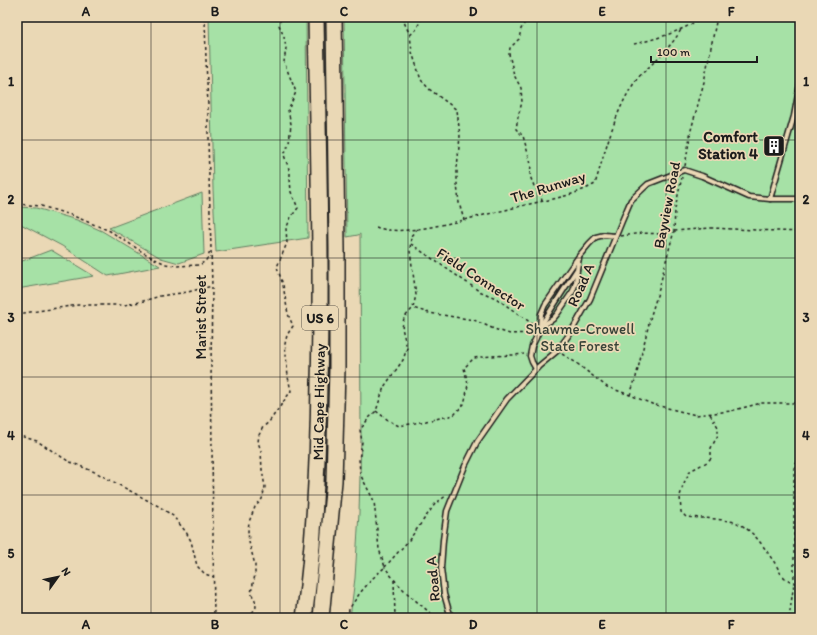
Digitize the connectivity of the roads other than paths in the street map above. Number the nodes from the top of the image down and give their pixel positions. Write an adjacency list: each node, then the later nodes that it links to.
1 (316, 17): 11 (highway, Mid Cape Highway / US 6)
2 (334, 17): 12 (highway, Mid Cape Highway / US 6)
3 (800, 84): 4 (lane)
4 (770, 199): 5 (lane); 6 (lane, Road A)
5 (800, 199)
6 (615, 236): 7 (lane); 10 (lane, Road A)
7 (579, 256): 8 (lane); 9 (lane)
8 (577, 268): 9 (lane); 9 (lane)
9 (540, 328): 10 (lane)
10 (536, 369): 13 (lane, Road A)
11 (304, 618)
12 (321, 618)
13 (451, 618)

